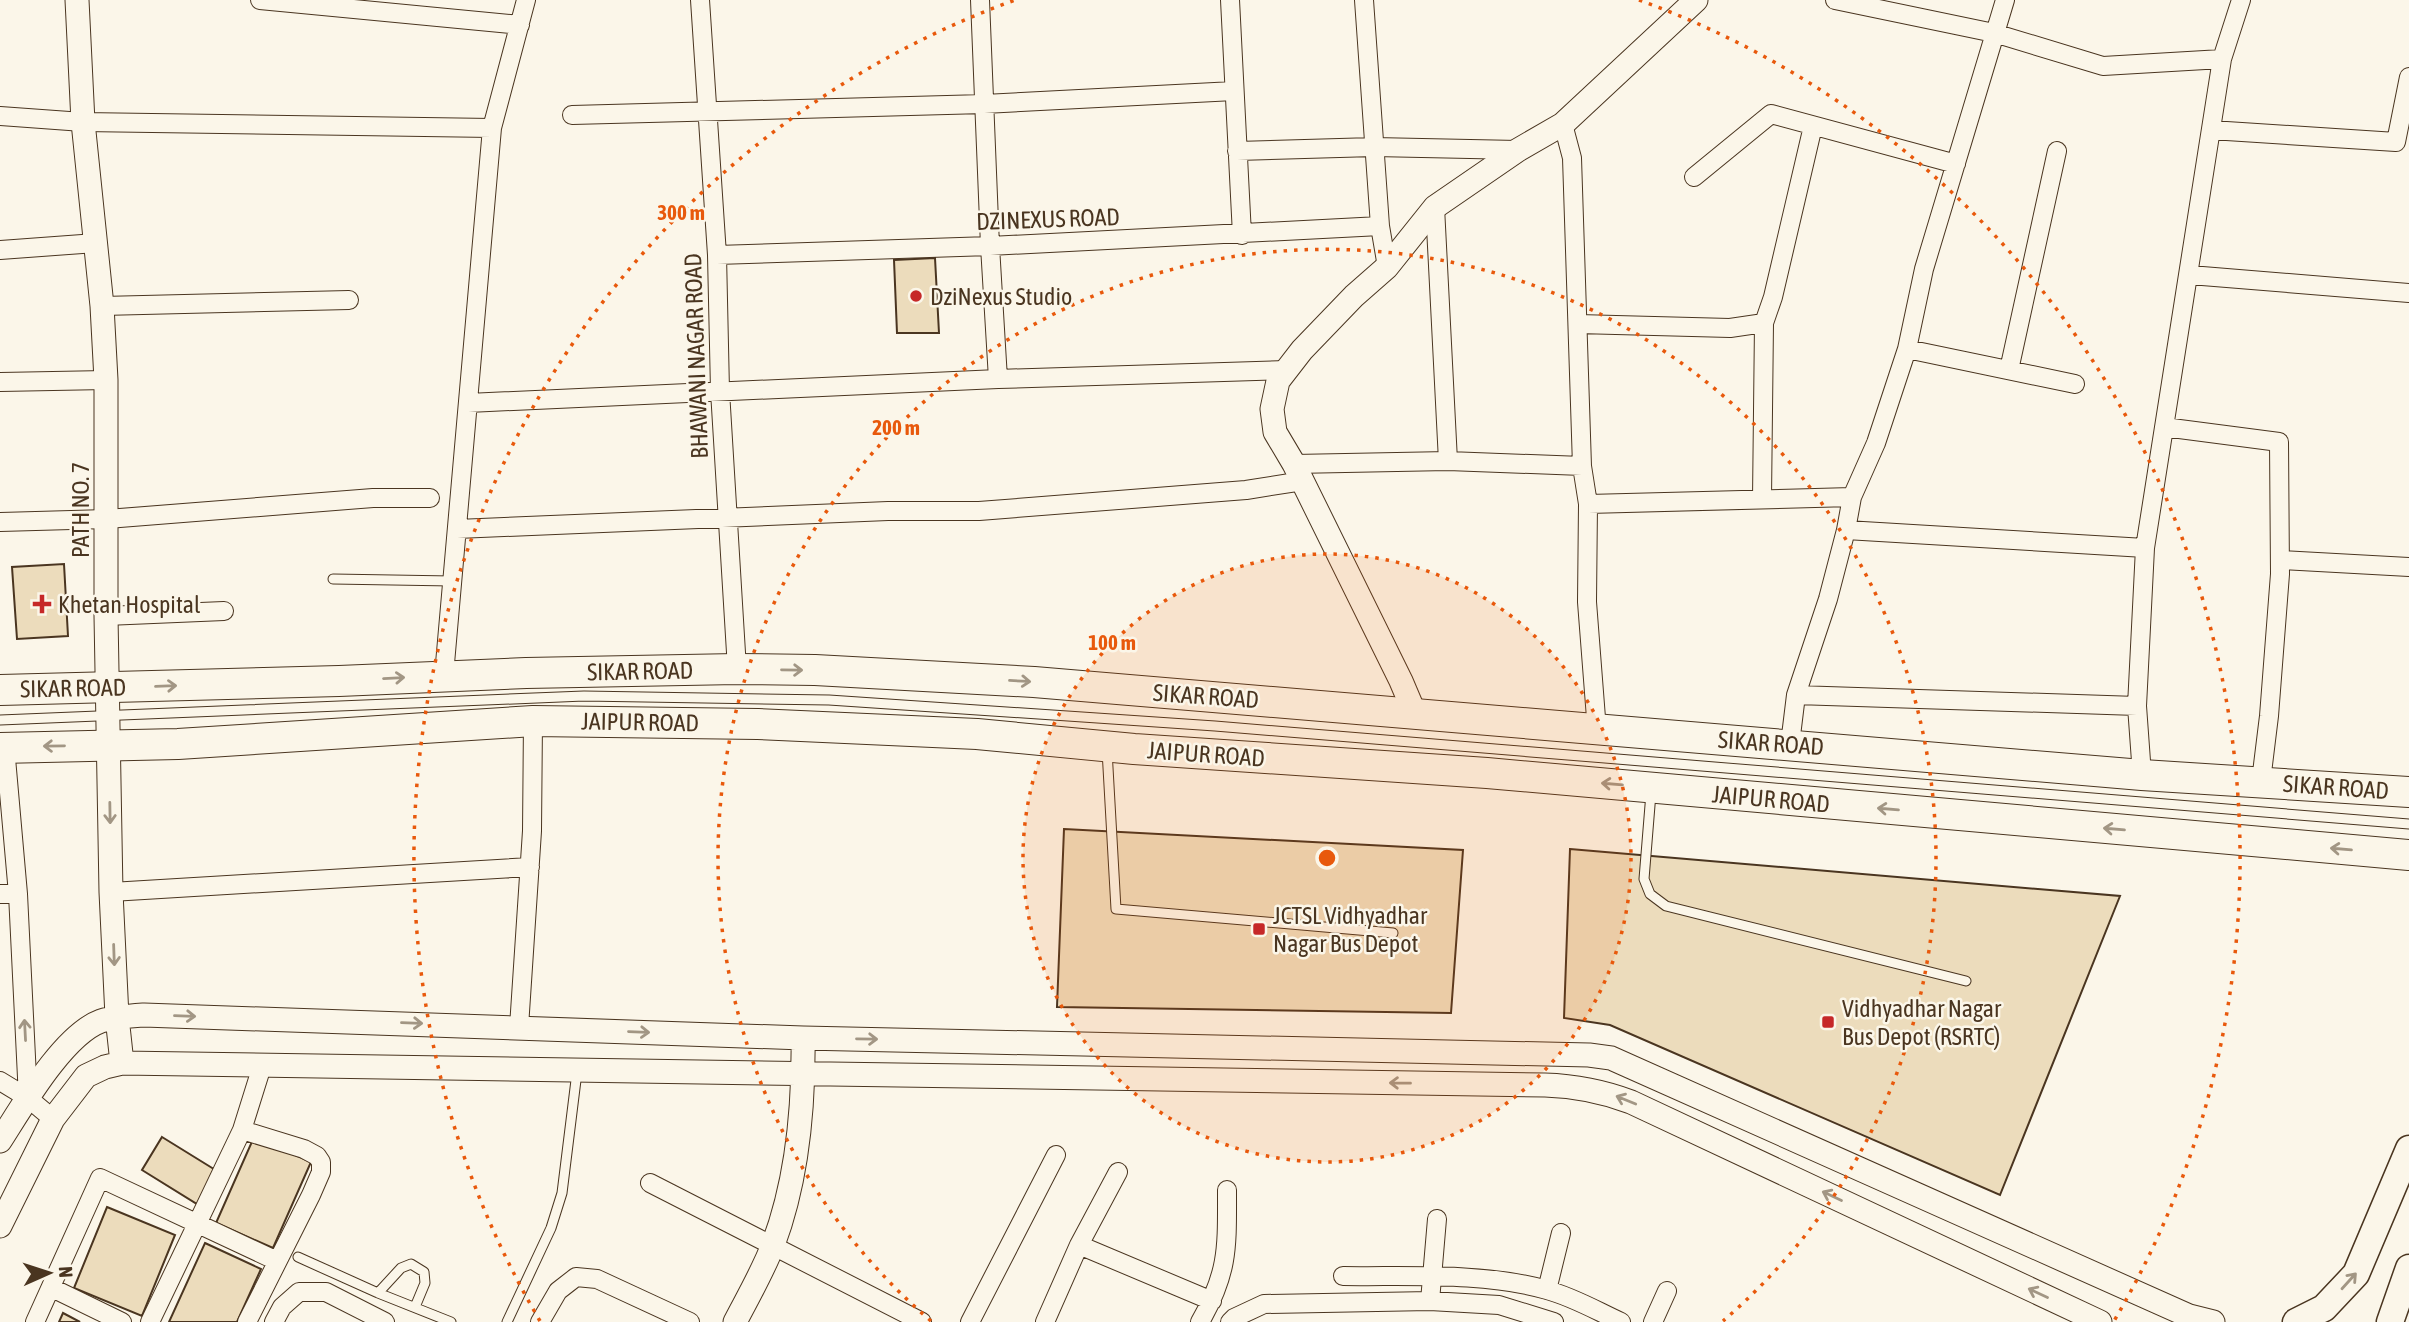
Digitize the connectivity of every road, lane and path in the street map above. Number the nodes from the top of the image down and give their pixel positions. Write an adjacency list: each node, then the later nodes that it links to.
1 (77, 0): 21 (street, PATH NO. 7)
2 (260, 0): 12 (street)
3 (526, 0): 12 (street)
4 (700, 0): 18 (street, BHAWANI NAGAR ROAD)
5 (980, 0): 17 (street)
6 (1230, 0): 16 (street)
7 (1364, 0): 26 (street)
8 (1696, 0): 22 (street)
9 (2005, 0): 13 (street)
10 (2241, 0): 14 (street)
11 (1843, 1): 13 (street)
12 (520, 25): 24 (street)
13 (1994, 33): 14 (street); 30 (street)
14 (2222, 59): 25 (street)
15 (2409, 77): 25 (street)
16 (1234, 91): 17 (street); 28 (street)
17 (984, 104): 18 (street); 36 (street)
18 (708, 111): 19 (street); 38 (street, BHAWANI NAGAR ROAD)
19 (572, 115)
20 (0, 116): 21 (street)
21 (83, 122): 24 (street); 35 (street, PATH NO. 7)
22 (1563, 124): 27 (street); 45 (street)
23 (1814, 125): 30 (street); 31 (street); 44 (street)
24 (492, 128): 54 (street)
25 (2211, 130): 40 (street)
26 (1374, 147): 27 (street); 28 (street); 33 (street)
27 (1518, 150): 32 (street)
28 (1237, 151): 34 (street)
29 (2057, 151): 48 (street)
30 (1956, 164): 46 (street)
31 (1694, 177)
32 (1435, 207): 39 (street); 56 (street)
33 (1380, 226): 34 (street, DZINEXUS ROAD); 39 (street)
34 (1242, 235): 36 (street, DZINEXUS ROAD)
35 (96, 243): 37 (street); 43 (street, PATH NO. 7)
36 (990, 246): 38 (street, DZINEXUS ROAD); 49 (street)
37 (0, 250)
38 (718, 255): 53 (street, BHAWANI NAGAR ROAD)
39 (1387, 267): 47 (street)
40 (2190, 275): 41 (street); 55 (street)
41 (2409, 293)
42 (349, 300): 43 (street)
43 (102, 306): 50 (street, PATH NO. 7)
44 (1764, 323): 45 (street); 61 (street)
45 (1578, 324): 57 (street)
46 (1907, 349): 48 (street); 59 (street)
47 (1287, 370): 49 (street); 58 (street)
48 (2009, 370): 52 (street)
49 (998, 379): 53 (street)
50 (106, 380): 51 (street); 63 (street, PATH NO. 7)
51 (0, 382)
52 (2075, 384)
53 (720, 391): 54 (street); 64 (street, BHAWANI NAGAR ROAD)
54 (468, 403): 66 (street)
55 (2164, 428): 68 (street); 69 (street)
56 (1448, 461): 57 (street); 58 (street)
57 (1582, 466): 62 (street)
58 (1298, 473): 64 (street); 81 (street)
59 (1852, 497): 61 (street); 67 (street)
60 (429, 498): 63 (street)
61 (1762, 498): 62 (street)
62 (1588, 504): 83 (street)
63 (107, 519): 65 (street); 74 (street, PATH NO. 7)
64 (728, 519): 66 (street); 75 (street, BHAWANI NAGAR ROAD)
65 (0, 522)
66 (457, 529): 72 (street)
67 (1846, 530): 68 (street); 78 (street)
68 (2145, 548): 80 (street)
69 (2280, 560): 70 (street); 89 (street)
70 (2409, 567)
71 (333, 579): 72 (lane)
72 (452, 581): 76 (street)
73 (224, 611): 74 (street)
74 (106, 616): 79 (street, PATH NO. 7)
75 (737, 669): 76 (main road, SIKAR ROAD); 81 (main road, SIKAR ROAD, one-way to 81)
76 (444, 675): 79 (main road, SIKAR ROAD, one-way to 76)
77 (0, 690): 79 (main road, SIKAR ROAD)
78 (1796, 695): 80 (street); 85 (street)
79 (108, 701): 84 (lane); 86 (street, PATH NO. 7); 92 (lane)
80 (2137, 706): 88 (street)
81 (1415, 714): 83 (main road, SIKAR ROAD)
82 (533, 721): 86 (main road, JAIPUR ROAD); 87 (main road, JAIPUR ROAD); 94 (street)
83 (1597, 731): 85 (main road, SIKAR ROAD)
84 (2, 738): 86 (main road, JAIPUR ROAD, one-way to 84); 96 (street)
85 (1790, 744): 88 (main road, SIKAR ROAD)
86 (109, 745): 95 (street, PATH NO. 7, one-way to 95)
87 (1107, 745): 90 (main road, JAIPUR ROAD, one-way to 87); 97 (lane)
88 (2142, 775): 89 (main road, SIKAR ROAD)
89 (2261, 781): 91 (main road, SIKAR ROAD)
90 (1651, 788): 93 (main road, JAIPUR ROAD, one-way to 90); 98 (lane)
91 (2409, 792)
92 (2409, 824)
93 (2409, 855)
94 (530, 867): 95 (street); 100 (street)
95 (111, 892): 99 (street, PATH NO. 7, one-way to 99)
96 (9, 894): 107 (street, one-way to 96)
97 (1393, 933)
98 (1966, 981)
99 (117, 1017): 100 (street, one-way to 100); 102 (street, PATH NO. 7); 107 (street)
100 (519, 1027): 101 (street, one-way to 101)
101 (803, 1038): 105 (street); 154 (street, one-way to 154)
102 (122, 1063): 103 (street); 108 (street)
103 (262, 1066): 104 (street); 109 (street)
104 (578, 1071): 105 (street); 141 (lane)
105 (803, 1074): 121 (street); 153 (street, one-way to 105)
106 (0, 1081): 107 (street)
107 (28, 1098): 108 (street); 110 (street)
108 (53, 1119): 118 (street)
109 (242, 1130): 117 (street); 123 (street)
110 (0, 1141)
111 (2409, 1149): 155 (main road, one-way to 111)
112 (1056, 1155): 146 (street)
113 (1118, 1172): 120 (street)
114 (650, 1184): 121 (street)
115 (1227, 1190): 131 (street)
116 (1437, 1219): 126 (street)
117 (196, 1225): 123 (street); 127 (street); 136 (street)
118 (0, 1226)
119 (1561, 1233): 128 (street)
120 (1079, 1245): 131 (street); 147 (street)
121 (773, 1246): 144 (street); 145 (street)
122 (298, 1257): 130 (lane)
123 (276, 1261): 137 (street)
124 (2409, 1268): 158 (main road)
125 (1343, 1276): 126 (street)
126 (1432, 1277): 128 (street); 132 (street)
127 (52, 1288): 134 (street); 135 (street)
128 (1547, 1290): 151 (street)
129 (1667, 1291): 152 (street)
130 (378, 1293): 133 (lane); 133 (lane)
131 (1212, 1301): 148 (street)
132 (1430, 1301): 149 (street); 150 (street)
133 (415, 1307): 140 (lane)
134 (36, 1322)
135 (122, 1322)
136 (150, 1322)
137 (247, 1322)
138 (274, 1322): 139 (street)
139 (385, 1322)
140 (451, 1322)
141 (507, 1322)
142 (540, 1322): 143 (street)
143 (690, 1322)
144 (735, 1322)
145 (922, 1322)
146 (970, 1322)
147 (1045, 1322)
148 (1200, 1322)
149 (1230, 1322)
150 (1554, 1322)
151 (1621, 1322)
152 (1653, 1322)
153 (2100, 1322)
154 (2213, 1322)
155 (2296, 1322)
156 (2305, 1322): 157 (main road)
157 (2328, 1322)
158 (2390, 1322)

